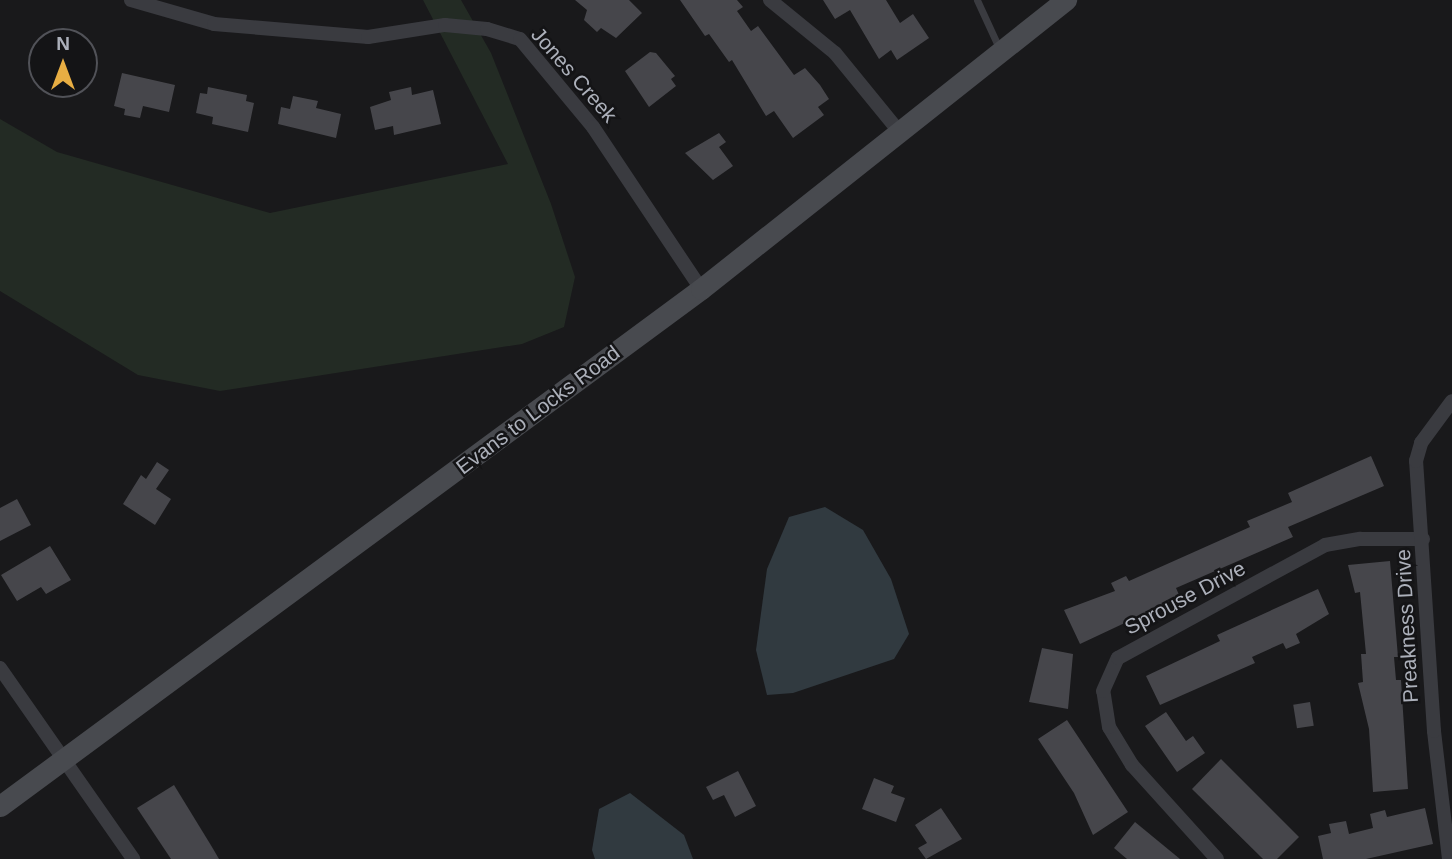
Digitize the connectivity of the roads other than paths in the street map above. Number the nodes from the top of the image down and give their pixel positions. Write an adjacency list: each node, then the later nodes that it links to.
1 (131, 0): 7 (street, Jones Creek)
2 (770, 0): 6 (street)
3 (977, 0): 5 (lane)
4 (1066, 0): 5 (street, Evans to Locks Road)
5 (1000, 50): 6 (street, Evans to Locks Road)
6 (897, 130): 7 (street, Evans to Locks Road)
7 (701, 289): 11 (street, Evans to Locks Road)
8 (1452, 401): 9 (street, Preakness Drive)
9 (1423, 538): 14 (street, Sprouse Drive); 15 (street, Preakness Drive)
10 (0, 667): 11 (street)
11 (65, 758): 12 (street, Evans to Locks Road); 13 (street)
12 (0, 806)
13 (133, 859)
14 (1217, 859)
15 (1449, 859)

